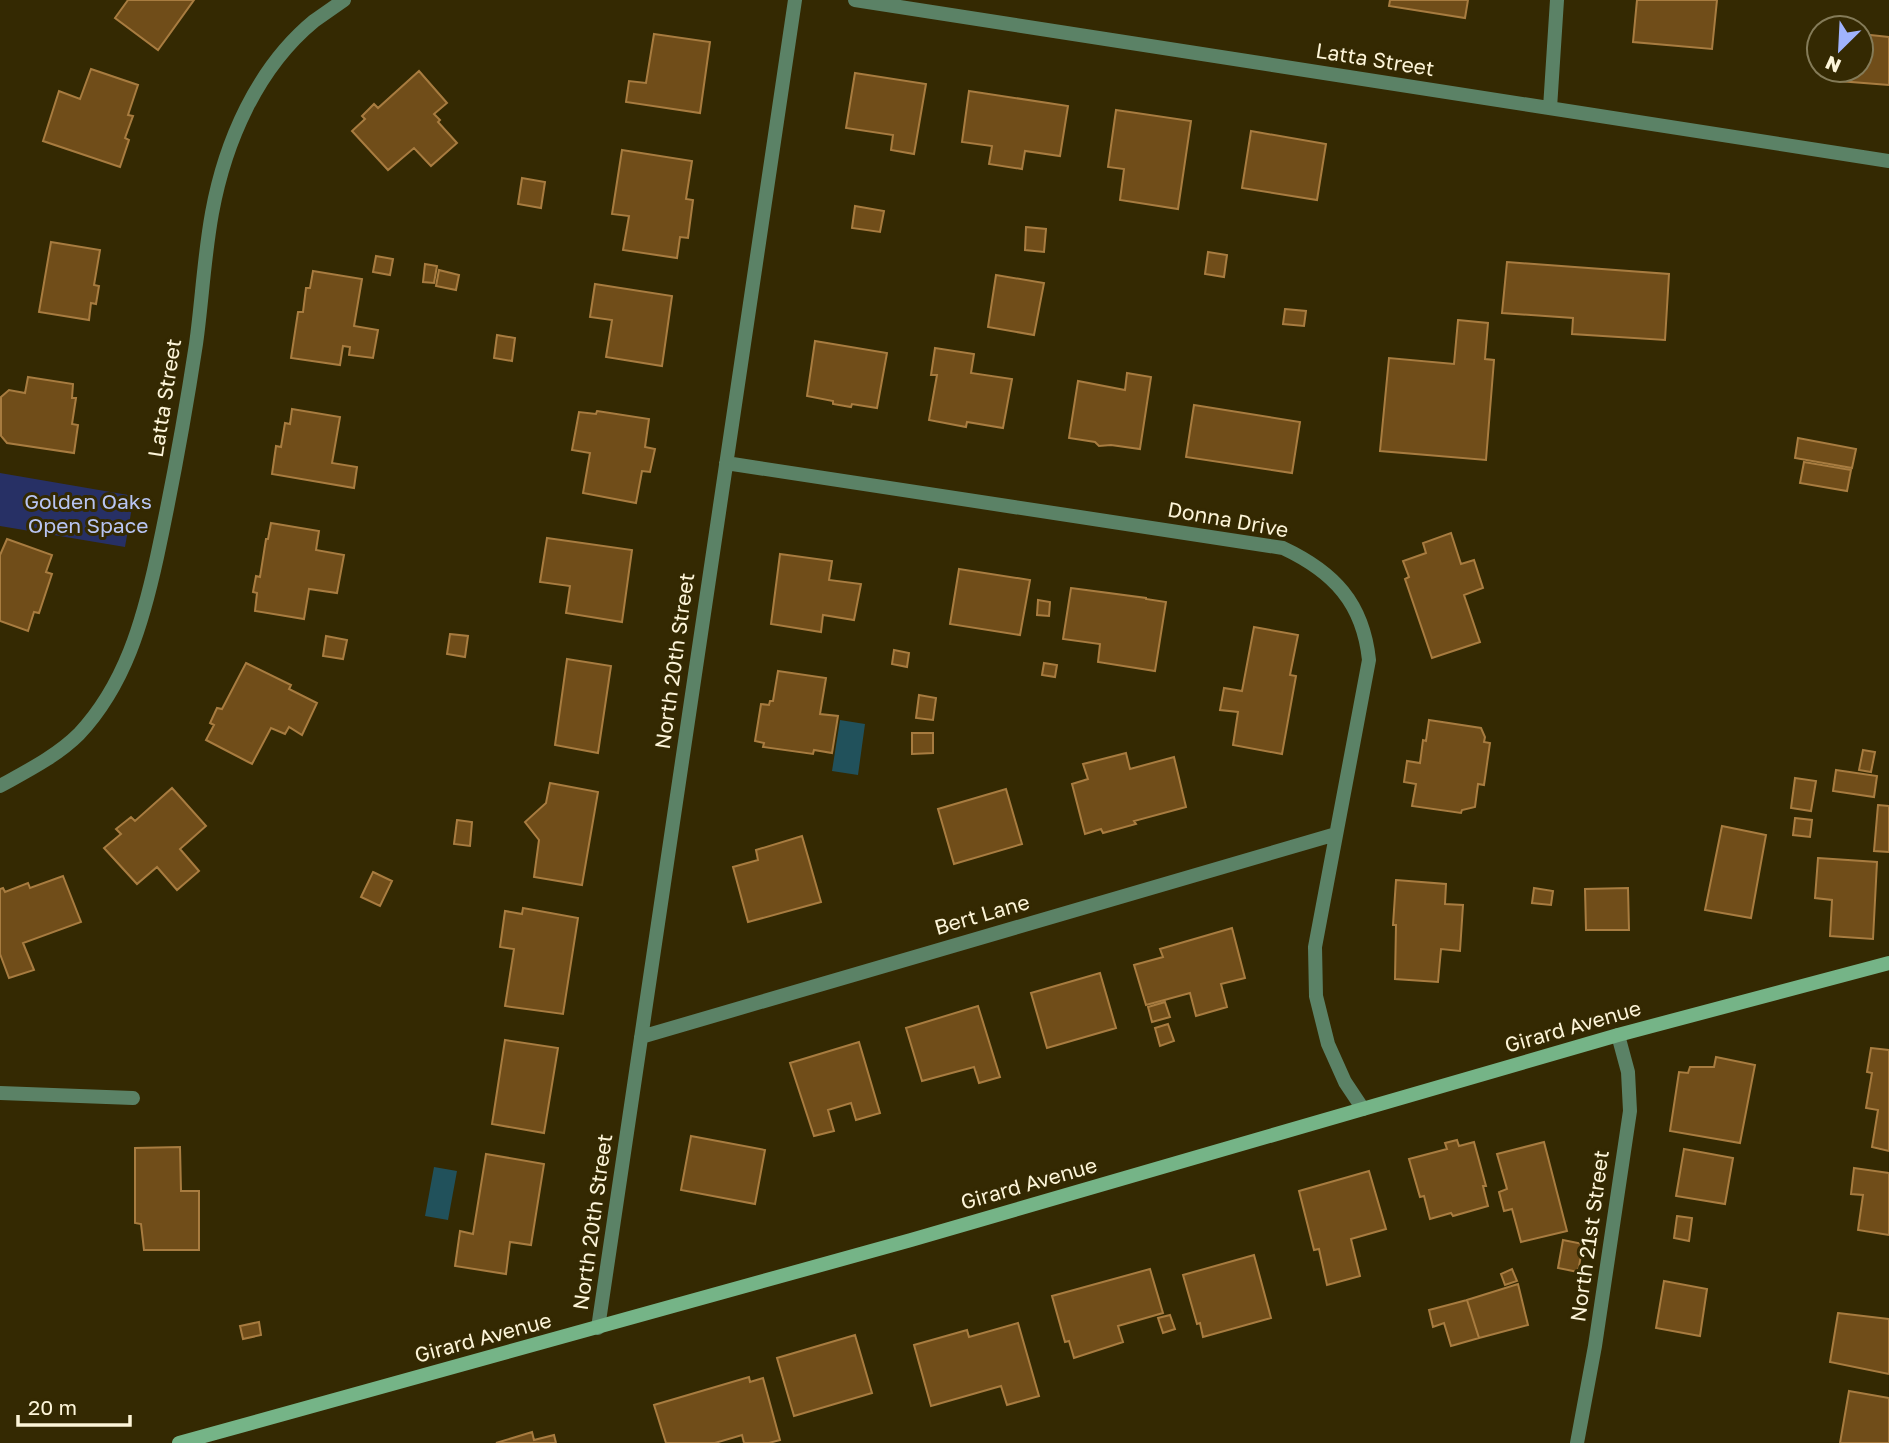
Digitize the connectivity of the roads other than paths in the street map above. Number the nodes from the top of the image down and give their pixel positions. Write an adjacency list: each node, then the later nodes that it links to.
1 (344, 0): 8 (street, Latta Street)
2 (795, 0): 7 (street, North 20th Street)
3 (855, 0): 5 (street, Latta Street)
4 (1557, 0): 5 (street)
5 (1550, 108): 6 (street, Latta Street)
6 (1889, 161)
7 (726, 463): 9 (street, Donna Drive); 12 (street, North 20th Street)
8 (0, 786)
9 (1336, 834): 12 (street, Bert Lane); 15 (street, Donna Drive)
10 (1889, 963): 11 (street, Girard Avenue)
11 (1618, 1035): 15 (street, Girard Avenue); 18 (street, North 21st Street)
12 (641, 1037): 16 (street, North 20th Street)
13 (0, 1093): 14 (street)
14 (133, 1098)
15 (1363, 1109): 16 (street, Girard Avenue)
16 (598, 1328): 17 (street, Girard Avenue)
17 (179, 1443)
18 (1577, 1443)

